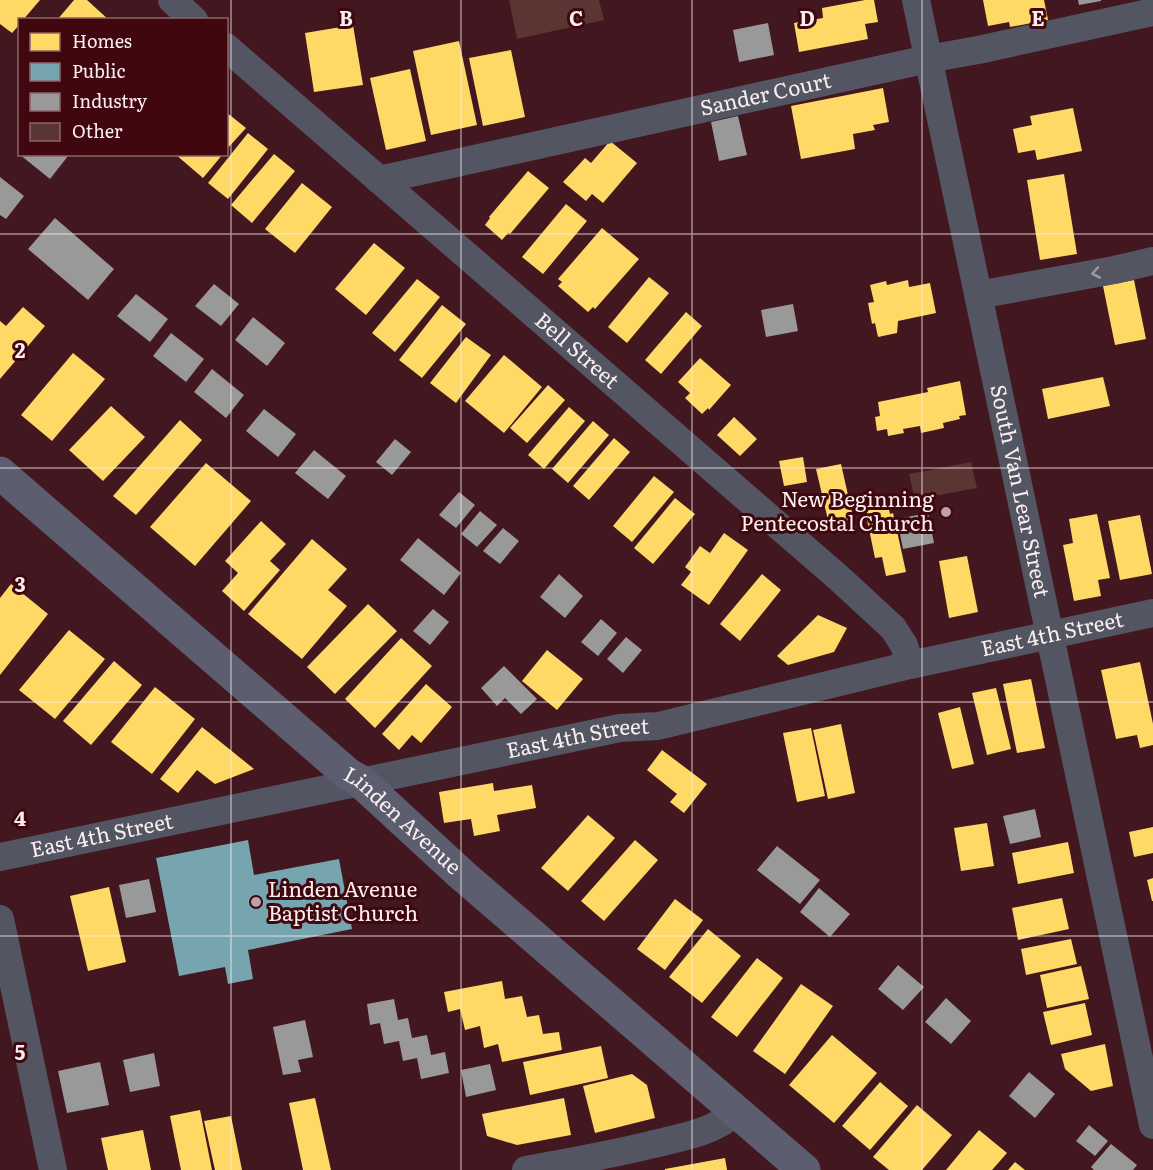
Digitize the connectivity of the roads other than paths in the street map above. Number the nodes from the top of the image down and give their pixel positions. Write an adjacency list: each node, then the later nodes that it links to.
1 (172, 0): 4 (street)
2 (916, 0): 6 (street, South Van Lear Street)
3 (1153, 12): 6 (street, Sander Court)
4 (192, 18)
5 (228, 49): 7 (street, Bell Street)
6 (928, 59): 7 (street, Sander Court); 9 (street, South Van Lear Street)
7 (379, 180): 13 (street, Bell Street)
8 (1153, 261): 9 (street, one-way to 9)
9 (978, 295): 12 (street, South Van Lear Street)
10 (0, 473): 14 (main road, Linden Avenue)
11 (1153, 613): 12 (street, East 4th Street)
12 (1050, 635): 13 (street, East 4th Street); 18 (street, South Van Lear Street)
13 (910, 664): 14 (street, East 4th Street)
14 (360, 781): 15 (street, East 4th Street); 17 (main road, Linden Avenue)
15 (0, 857)
16 (0, 919): 19 (street)
17 (736, 1112): 20 (street); 21 (main road, Linden Avenue)
18 (1153, 1125)
19 (53, 1170)
20 (526, 1170)
21 (804, 1170)

